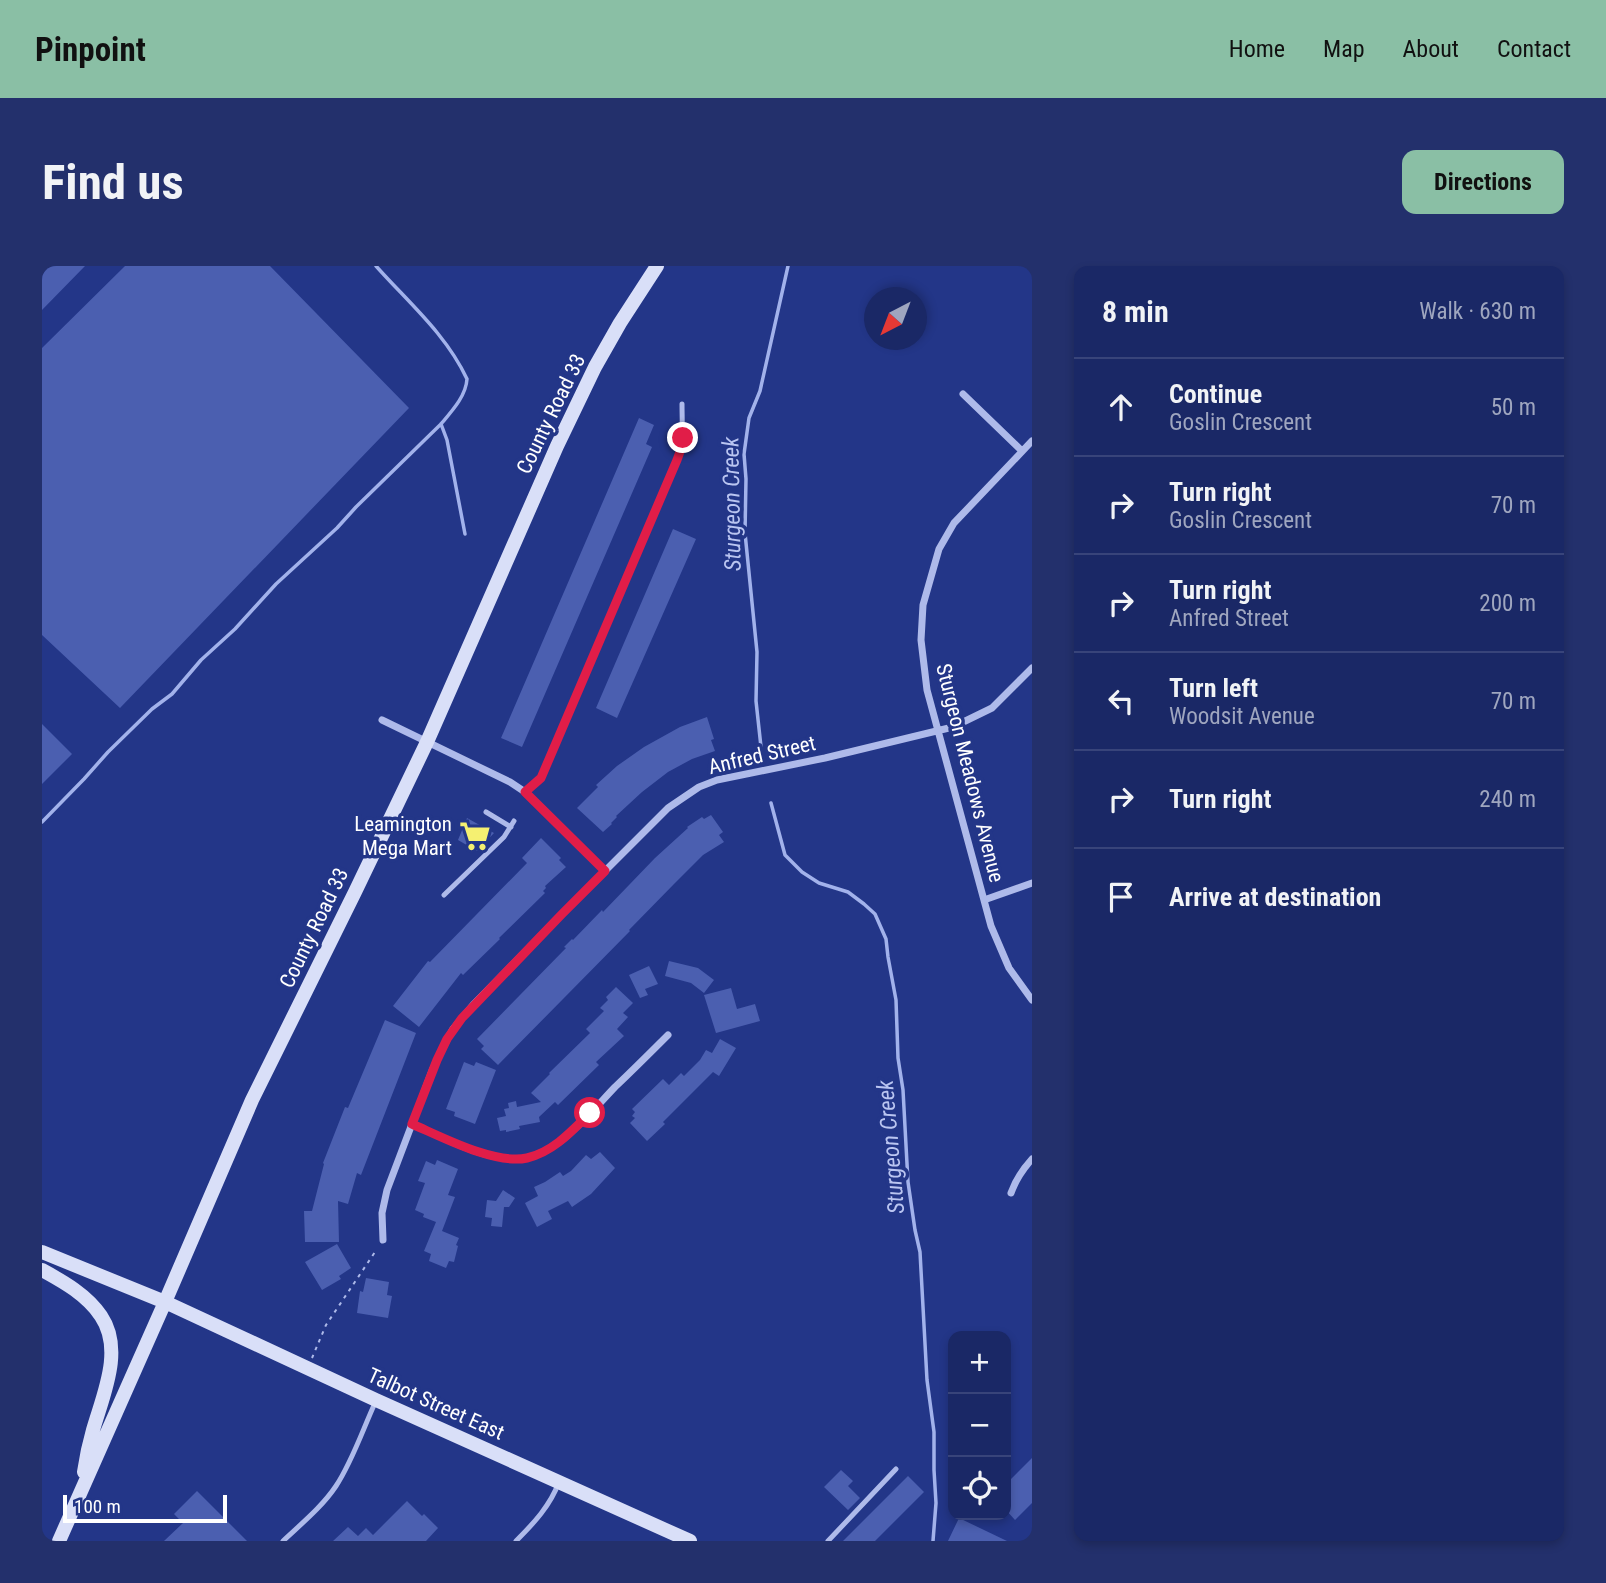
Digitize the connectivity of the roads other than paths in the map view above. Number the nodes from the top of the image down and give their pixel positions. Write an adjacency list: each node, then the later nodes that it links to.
1 (657, 266): 9 (main road, County Road 33)
2 (963, 394): 5 (street)
3 (682, 404): 10 (lane)
4 (1032, 441): 5 (street, Sturgeon Meadows Avenue)
5 (1022, 451): 8 (street, Sturgeon Meadows Avenue)
6 (1032, 668): 8 (street, Anfred Street)
7 (382, 719): 9 (street)
8 (938, 732): 12 (street, Anfred Street); 15 (street, Sturgeon Meadows Avenue)
9 (427, 742): 10 (street); 24 (main road, County Road 33)
10 (525, 792): 12 (street)
11 (486, 812): 14 (lane)
12 (605, 871): 18 (street, Anfred Street)
13 (1032, 883): 15 (street)
14 (444, 895)
15 (984, 900): 16 (street, Sturgeon Meadows Avenue)
16 (1032, 1000)
17 (668, 1035): 18 (street)
18 (412, 1124): 21 (street, Anfred Street)
19 (1032, 1159): 20 (street)
20 (1011, 1193)
21 (383, 1240)
22 (42, 1252): 24 (main road, Talbot Street East)
23 (42, 1270): 28 (main road)
24 (165, 1302): 25 (main road, Talbot Street East); 28 (main road, County Road 33)
25 (376, 1400): 27 (main road, Talbot Street East); 30 (lane)
26 (896, 1469): 33 (lane)
27 (559, 1482): 31 (lane); 32 (main road, Talbot Street East)
28 (81, 1491): 29 (main road, County Road 33)
29 (59, 1541)
30 (283, 1541)
31 (516, 1541)
32 (690, 1541)
33 (828, 1541)

